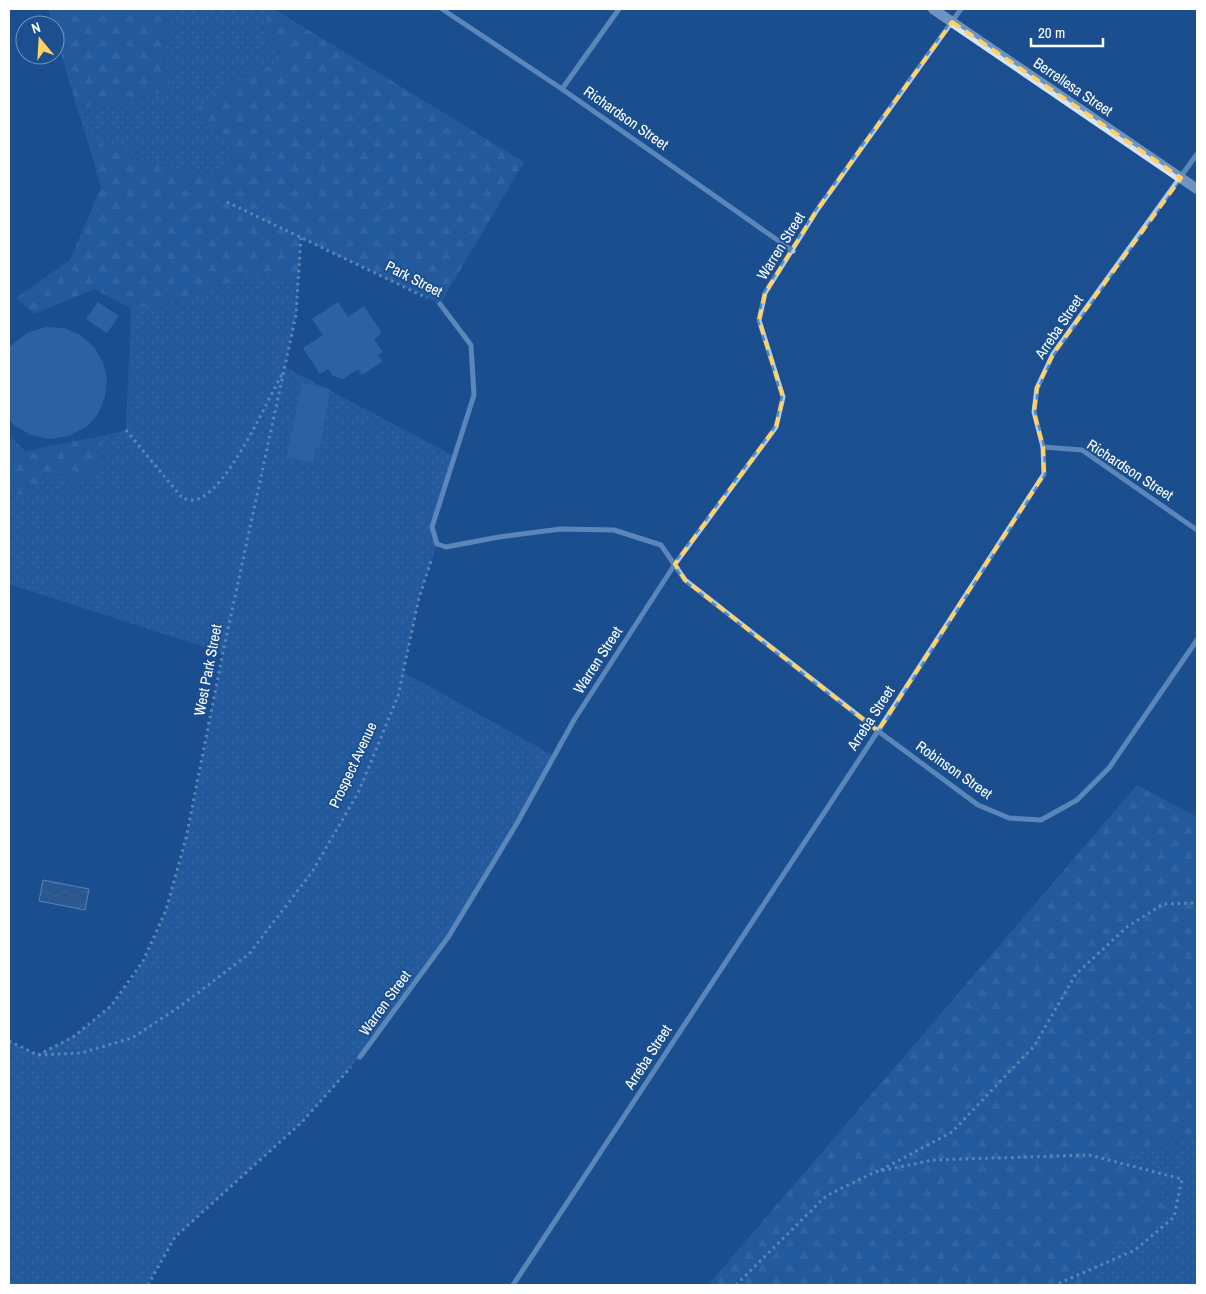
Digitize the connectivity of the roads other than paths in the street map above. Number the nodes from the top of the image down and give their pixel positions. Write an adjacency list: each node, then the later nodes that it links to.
1 (442, 9): 6 (street, Richardson Street)
2 (619, 9): 6 (street)
3 (933, 9): 5 (main road, Berrellesa Street)
4 (961, 9): 5 (street, Warren Street)
5 (952, 22): 8 (main road, Berrellesa Street); 10 (street, Warren Street)
6 (562, 89): 10 (street, Richardson Street)
7 (1197, 154): 8 (street, Arreba Street)
8 (1181, 178): 9 (main road, Berrellesa Street); 12 (street, Arreba Street)
9 (1197, 189)
10 (793, 251): 14 (street, Warren Street)
11 (440, 304): 14 (street, Park Street)
12 (1044, 447): 13 (street, Richardson Street); 16 (street, Arreba Street)
13 (1197, 530)
14 (675, 564): 16 (street, Robinson Street); 17 (street, Warren Street)
15 (1197, 640): 16 (street, Robinson Street)
16 (878, 731): 18 (street, Arreba Street)
17 (360, 1058)
18 (513, 1285)

